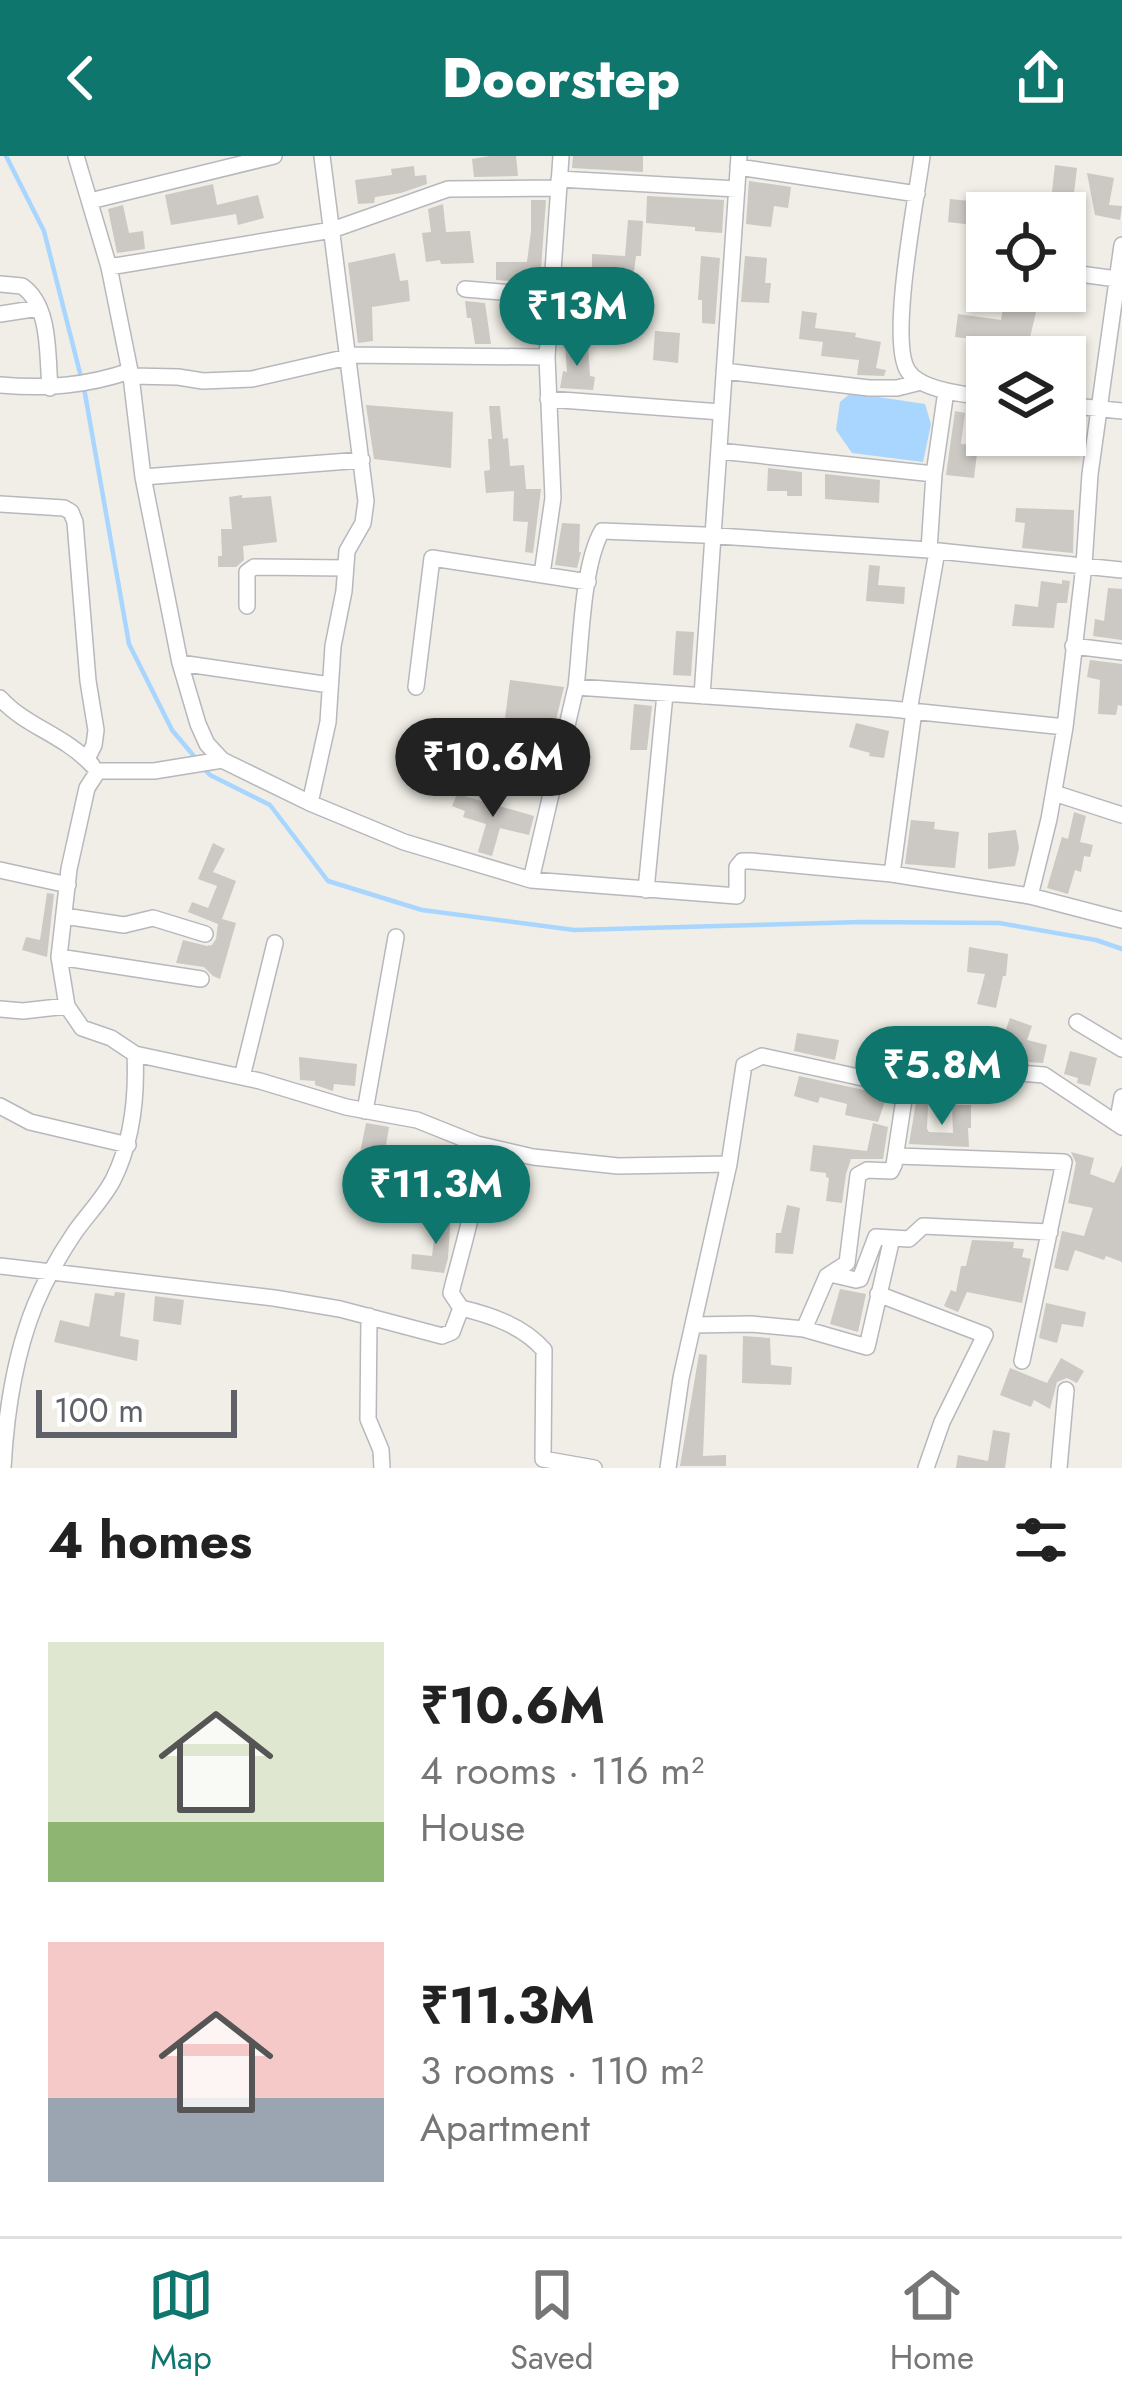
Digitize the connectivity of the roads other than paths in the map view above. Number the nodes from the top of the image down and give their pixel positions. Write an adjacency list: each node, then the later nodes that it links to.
1 (76, 156): 10 (street)
2 (274, 156): 10 (street)
3 (322, 156): 11 (street)
4 (561, 156): 7 (street)
5 (922, 156): 9 (street)
6 (739, 162): 8 (street); 9 (street)
7 (559, 183): 8 (street); 11 (street); 18 (street)
8 (737, 190): 23 (street)
9 (917, 194): 25 (street)
10 (89, 201): 13 (street)
11 (332, 230): 13 (street); 21 (street)
12 (1122, 245): 16 (street)
13 (109, 268): 24 (street)
14 (1086, 277): 16 (street)
15 (0, 284): 19 (street)
16 (1118, 285): 32 (street)
17 (465, 289): 18 (street)
18 (550, 296): 22 (street)
19 (39, 308): 20 (street); 27 (street)
20 (0, 314)
21 (348, 356): 22 (street); 24 (street); 36 (street)
22 (547, 357): 30 (street)
23 (724, 371): 25 (street); 34 (street)
24 (130, 374): 27 (street); 38 (street)
25 (920, 382): 28 (street)
26 (0, 385): 27 (street)
27 (50, 388)
28 (946, 391): 29 (street); 37 (street)
29 (966, 394)
30 (548, 399): 34 (street); 45 (street)
31 (1086, 407): 32 (street)
32 (1101, 408): 33 (street); 42 (street)
33 (1122, 411)
34 (722, 412): 35 (street)
35 (719, 451): 37 (street); 40 (street)
36 (362, 460): 38 (street); 43 (street)
37 (934, 474): 41 (street)
38 (143, 477): 50 (street)
39 (0, 504): 60 (street)
40 (713, 535): 41 (street); 46 (street); 55 (street)
41 (933, 551): 42 (street); 57 (street)
42 (1084, 566): 44 (street); 48 (street)
43 (345, 568): 47 (street); 51 (street)
44 (1122, 570)
45 (542, 574): 46 (street); 52 (street)
46 (588, 582): 53 (street)
47 (247, 606)
48 (1073, 646): 49 (street); 58 (street)
49 (1122, 652)
50 (180, 663): 51 (street); 59 (street)
51 (330, 685): 62 (street)
52 (416, 687)
53 (576, 687): 54 (street); 66 (street)
54 (665, 694): 55 (street); 68 (street)
55 (702, 696): 57 (street)
56 (0, 699): 60 (street)
57 (911, 711): 58 (street); 65 (street)
58 (1065, 727): 61 (street)
59 (222, 760): 60 (street); 62 (street)
60 (92, 765): 67 (street)
61 (1054, 793): 63 (street); 69 (street)
62 (310, 803): 66 (street)
63 (1122, 815)
64 (0, 870): 67 (street)
65 (892, 874): 68 (street); 69 (street)
66 (531, 880): 68 (street)
67 (68, 885): 70 (street)
68 (646, 890)
69 (1030, 896): 71 (street)
70 (64, 916): 72 (street); 75 (street)
71 (1122, 920)
72 (205, 934)
73 (396, 937): 87 (street)
74 (275, 943): 83 (street)
75 (59, 957): 76 (street); 77 (street)
76 (201, 979)
77 (67, 1006): 78 (street); 82 (street)
78 (3, 1010): 80 (street)
79 (1077, 1022): 81 (street)
80 (0, 1031)
81 (1122, 1049)
82 (135, 1054): 83 (street); 90 (street)
83 (242, 1077): 87 (street)
84 (906, 1086): 88 (street); 91 (street); 92 (street)
85 (1122, 1097): 88 (street)
86 (0, 1106): 90 (street)
87 (365, 1111): 89 (street)
88 (1120, 1125)
89 (477, 1144): 92 (street); 99 (street)
90 (128, 1145): 96 (street)
91 (897, 1156): 93 (street); 97 (street)
92 (729, 1164): 101 (street)
93 (1050, 1232): 94 (street); 103 (street)
94 (892, 1238): 97 (street); 98 (street)
95 (0, 1266): 96 (street)
96 (52, 1274): 100 (street); 105 (street)
97 (830, 1274): 102 (street)
98 (878, 1294): 102 (street); 111 (street)
99 (461, 1308): 100 (street); 106 (street)
100 (370, 1316): 108 (street)
101 (693, 1325): 102 (street); 110 (street)
102 (804, 1329)
103 (1022, 1361)
104 (1066, 1390): 112 (street)
105 (3, 1411): 107 (street)
106 (543, 1463): 109 (street)
107 (3, 1468)
108 (382, 1468)
109 (594, 1468)
110 (668, 1468)
111 (926, 1468)
112 (1059, 1468)

